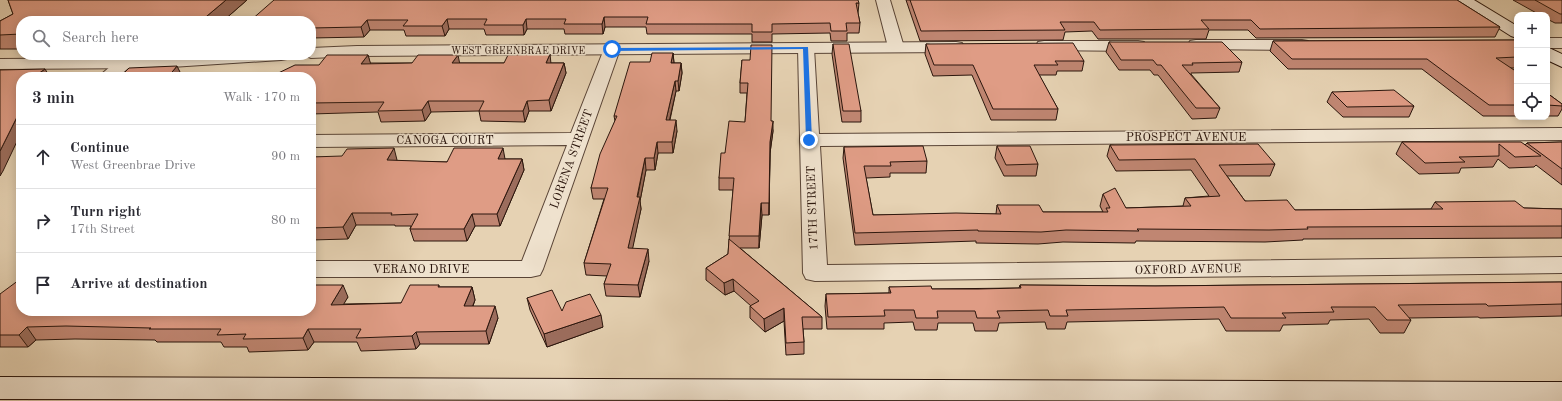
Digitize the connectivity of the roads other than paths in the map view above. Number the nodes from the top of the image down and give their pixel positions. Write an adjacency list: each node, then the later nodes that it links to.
1 (883, 0): 11 (street)
2 (1464, 0): 5 (street)
3 (1487, 0): 4 (street)
4 (1514, 16)
5 (1513, 40)
6 (1316, 44): 8 (street)
7 (1554, 44): 17 (street)
8 (1181, 45)
9 (1030, 46): 10 (street)
10 (1157, 46)
11 (896, 47): 12 (street, WEST GREENBRAE DRIVE); 13 (street, WEST GREENBRAE DRIVE)
12 (975, 47)
13 (806, 48): 14 (street, WEST GREENBRAE DRIVE); 23 (street, 17TH STREET)
14 (612, 49): 15 (street, WEST GREENBRAE DRIVE); 22 (street, LORENA STREET)
15 (316, 53)
16 (220, 60): 19 (street)
17 (1562, 62)
18 (0, 64): 19 (street)
19 (124, 64): 20 (street)
20 (114, 72)
21 (1562, 134): 23 (street, PROSPECT AVENUE)
22 (579, 139): 24 (street, CANOGA COURT); 27 (street, LORENA STREET)
23 (809, 140): 28 (street, 17TH STREET)
24 (316, 142)
25 (1562, 265): 28 (street, OXFORD AVENUE)
26 (316, 269): 27 (street, VERANO DRIVE)
27 (531, 269)
28 (815, 273)
29 (0, 388): 30 (street)
30 (1562, 393)

